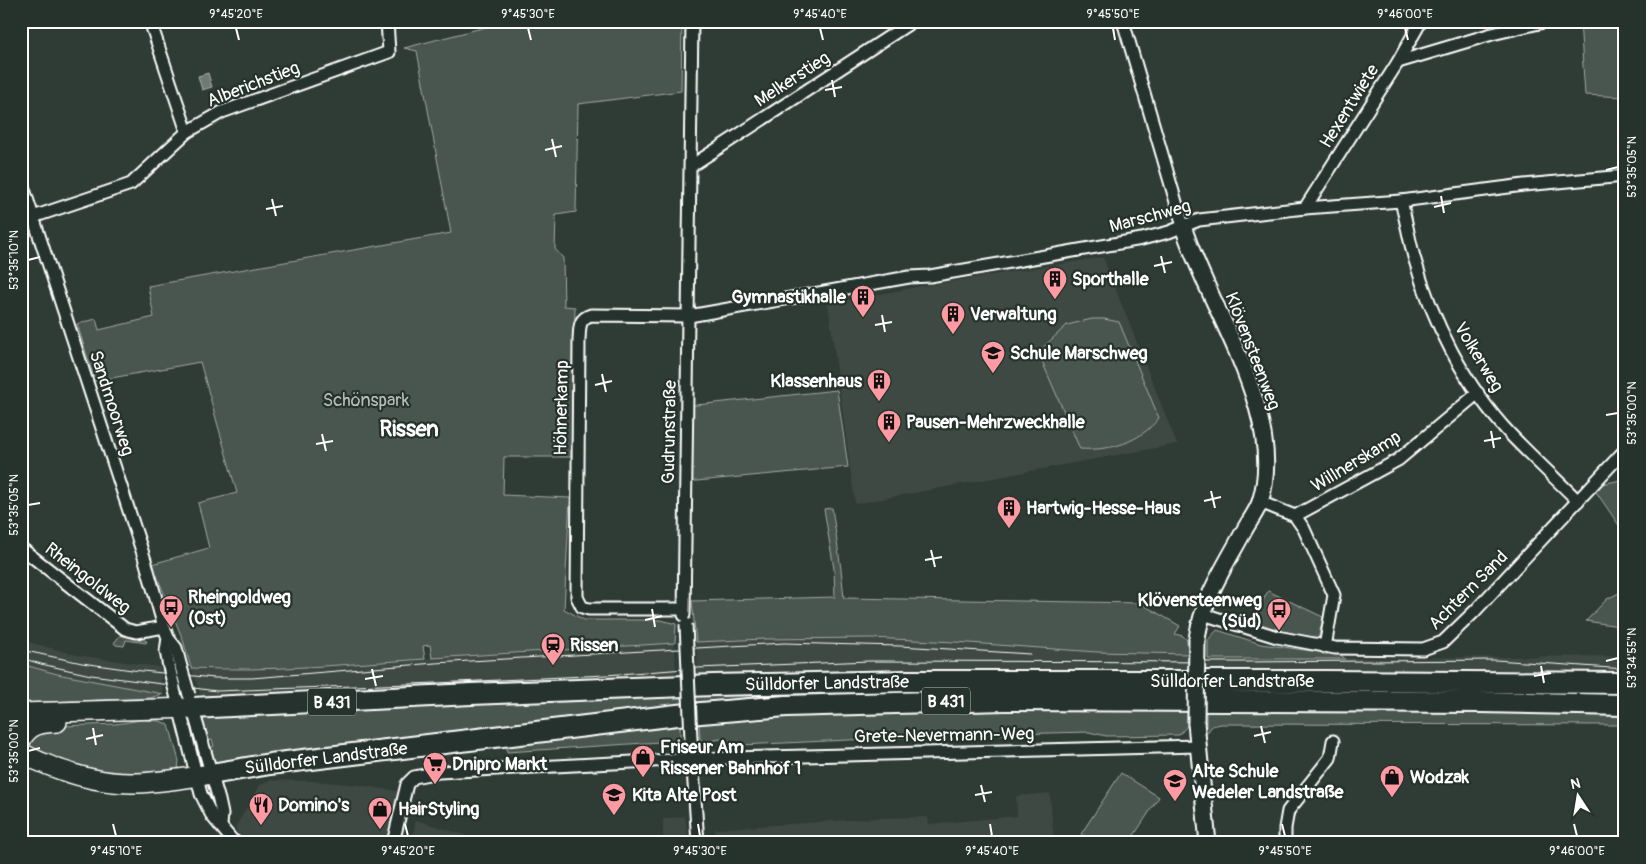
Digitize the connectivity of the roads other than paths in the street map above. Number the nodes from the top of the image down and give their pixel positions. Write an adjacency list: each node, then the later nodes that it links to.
1 (150, 21): 9 (street)
2 (387, 21): 9 (street, Alberichstieg)
3 (692, 21): 10 (street, Gudrunstraße)
4 (913, 21): 10 (street, Melkerstieg)
5 (1123, 21): 16 (street, Klövensteenweg)
6 (1421, 21): 8 (street, Hexentwiete)
7 (1548, 21): 8 (street)
8 (1398, 62): 14 (street, Hexentwiete)
9 (187, 132): 15 (street, Alberichstieg)
10 (691, 166): 17 (street, Gudrunstraße)
11 (1625, 176): 13 (street, Marschweg)
12 (21, 180): 15 (street, Sandmoorweg)
13 (1401, 202): 14 (street, Marschweg); 18 (street, Volkerweg)
14 (1305, 208): 16 (street, Marschweg)
15 (33, 217): 26 (street, Sandmoorweg)
16 (1183, 226): 17 (street, Marschweg); 21 (street, Klövensteenweg)
17 (689, 316): 24 (street, Gudrunstraße); 24 (street, Höhnerkamp)
18 (1478, 393): 20 (street, Volkerweg); 22 (street, Willnerskamp)
19 (1622, 458): 20 (street, Achtern Sand)
20 (1578, 501): 27 (street, Achtern Sand)
21 (1260, 502): 22 (street); 25 (street, Klövensteenweg)
22 (1295, 516): 27 (street)
23 (21, 548): 26 (street, Rheingoldweg)
24 (683, 609): 36 (street, Gudrunstraße, bridge)
25 (1203, 614): 27 (street, Achtern Sand); 34 (street, Klövensteenweg, bridge)
26 (164, 627): 29 (street, Sandmoorweg, bridge)
27 (1326, 647)
28 (1625, 684): 29 (highway, Sülldorfer Landstraße / B 431)
29 (184, 702): 31 (main road, B 431); 37 (street); 37 (street)
30 (1625, 705): 37 (highway, Sülldorfer Landstraße / B 431)
31 (152, 710): 32 (main road, B 431); 35 (main road)
32 (21, 713)
33 (1333, 741): 43 (street)
34 (1198, 746): 36 (street, Grete-Nevermann-Weg); 42 (street, Klövensteenweg)
35 (23, 754): 37 (main road, B 431)
36 (691, 759): 40 (street, Grete-Nevermann-Weg); 41 (street, Gudrunstraße)
37 (203, 775): 38 (street); 38 (street)
38 (221, 825): 39 (street)
39 (237, 843)
40 (393, 843)
41 (698, 843)
42 (1208, 843)
43 (1285, 843)

